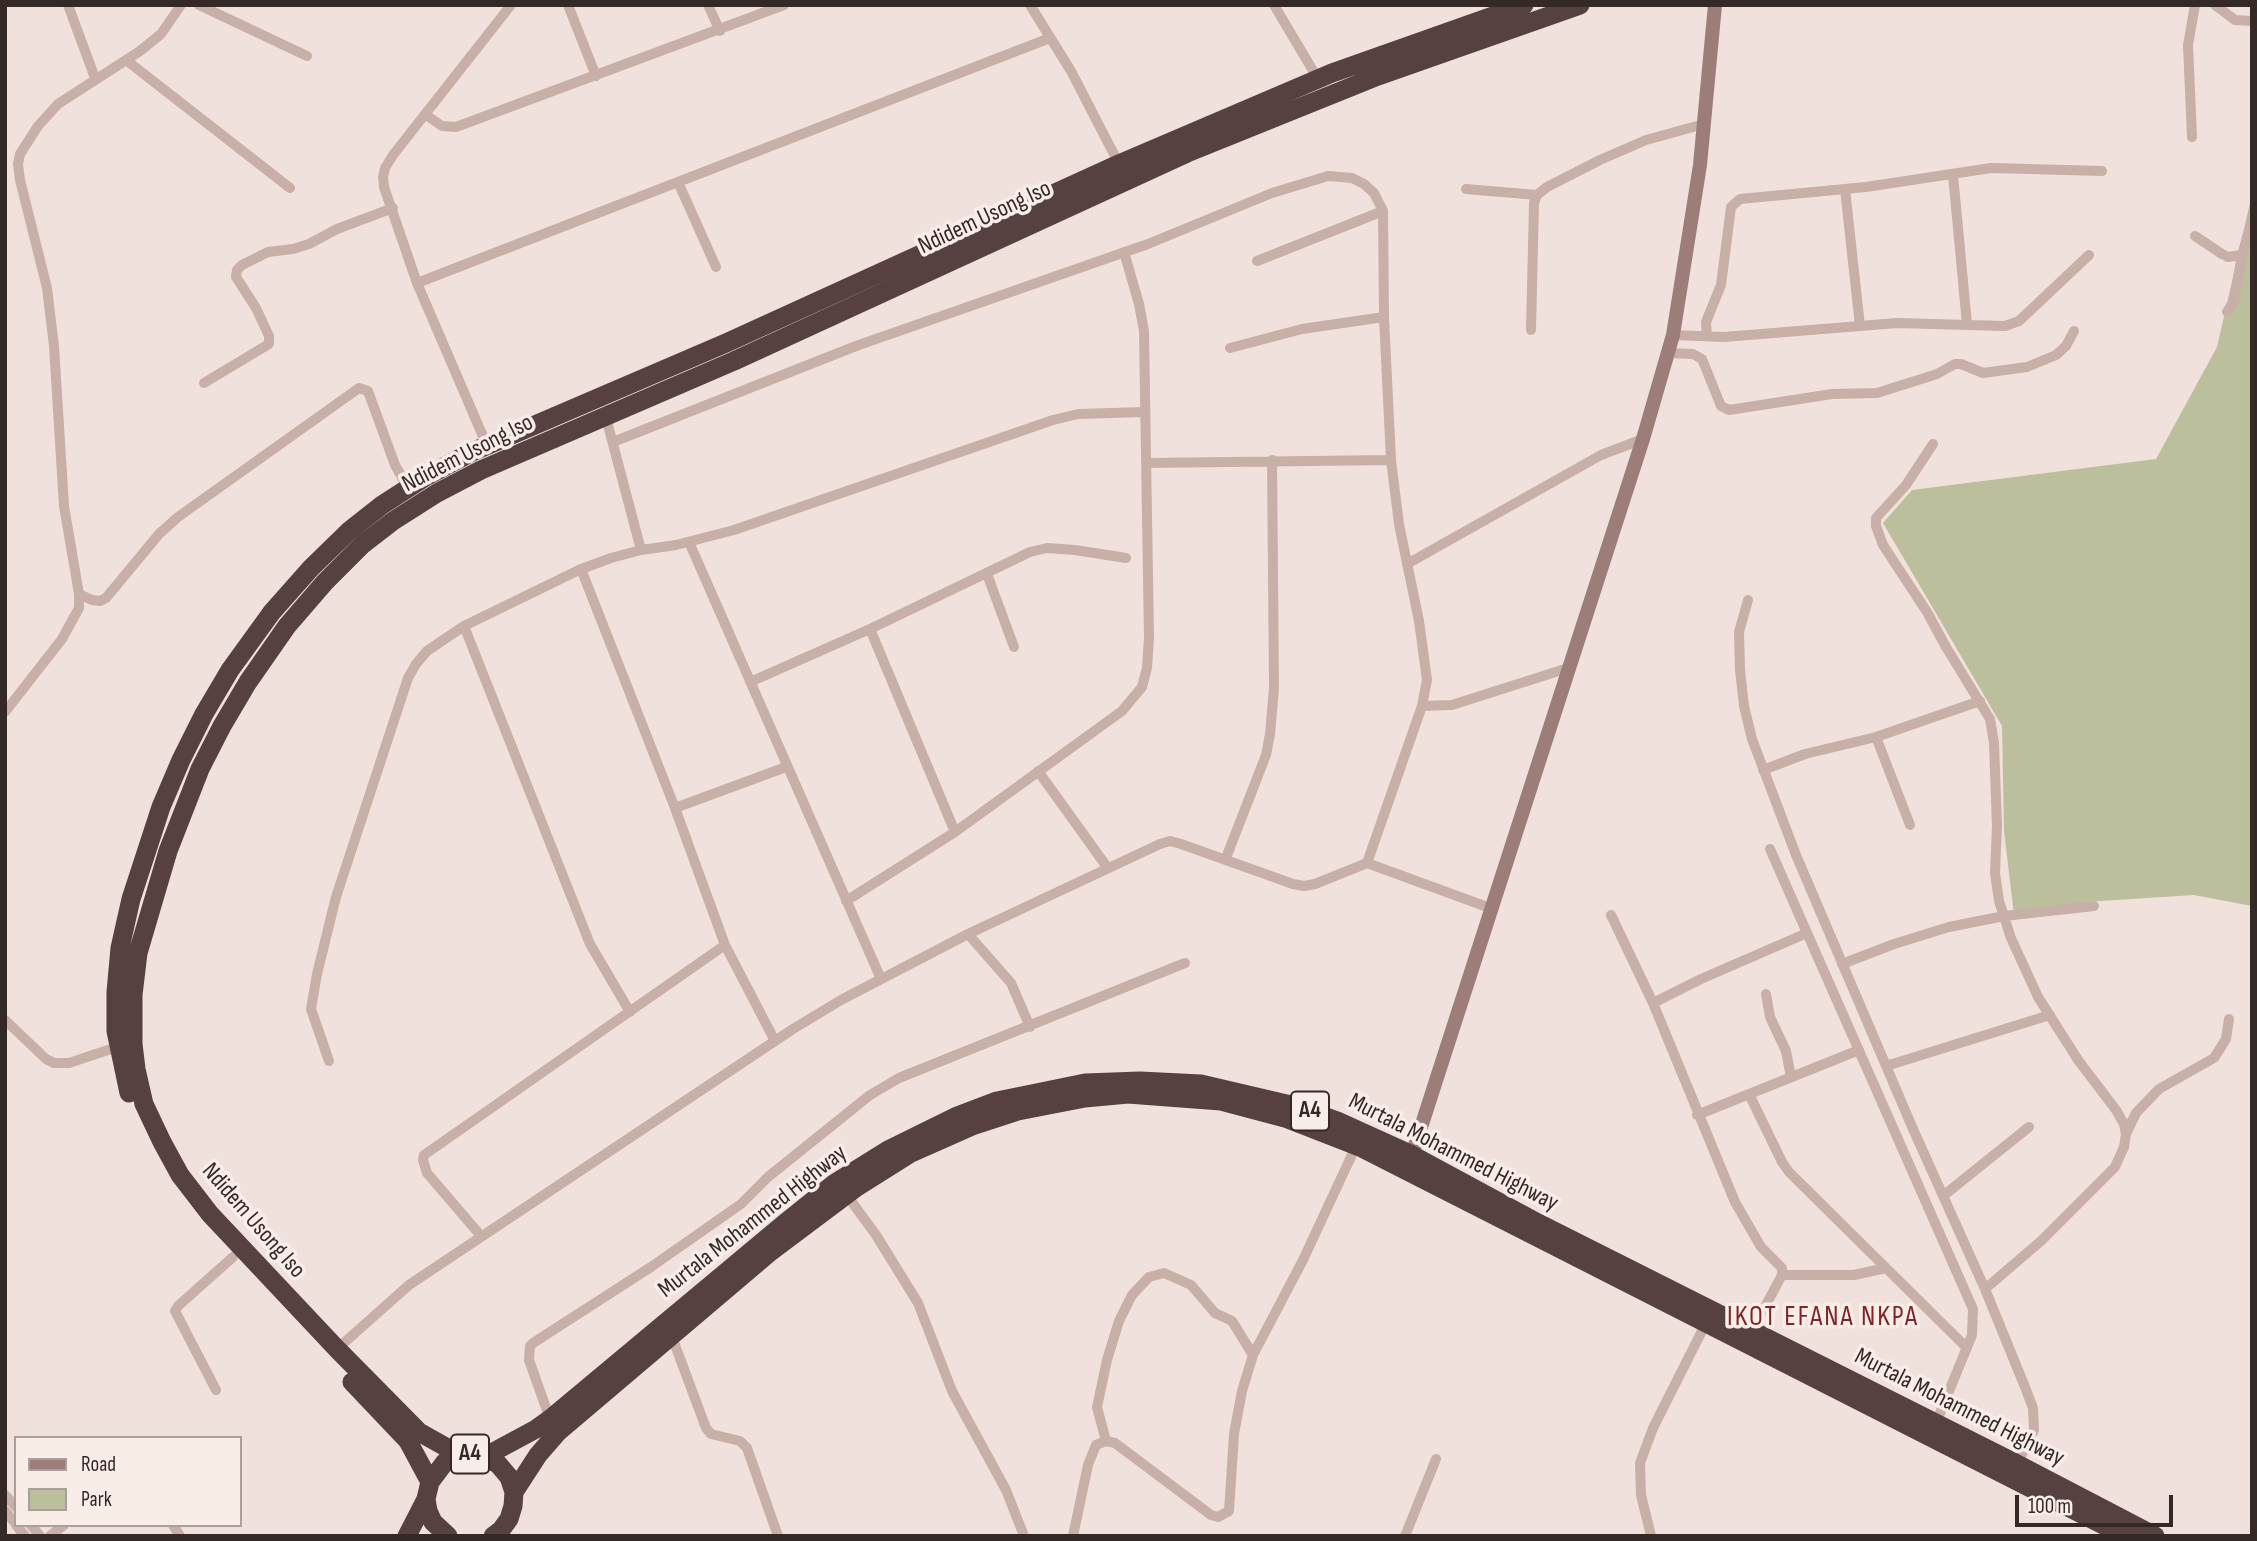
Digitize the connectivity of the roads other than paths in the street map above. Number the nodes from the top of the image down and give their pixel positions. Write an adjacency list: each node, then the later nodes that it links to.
1 (68, 5): 22 (street)
2 (181, 5): 20 (street)
3 (199, 5): 19 (street)
4 (511, 5): 24 (street)
5 (568, 5): 21 (street)
6 (708, 5): 17 (street)
7 (784, 5): 17 (street)
8 (1030, 5): 18 (street)
9 (1274, 5): 23 (street)
10 (1524, 5): 15 (highway, Ndidem Usong Iso)
11 (1580, 5): 58 (highway, Ndidem Usong Iso)
12 (1715, 5): 25 (street)
13 (2195, 5): 26 (street)
14 (2215, 5): 16 (street)
15 (1489, 11): 23 (highway, Ndidem Usong Iso)
16 (2252, 21)
17 (720, 30): 21 (street)
18 (1050, 38): 27 (street); 30 (street)
19 (307, 55)
20 (125, 60): 22 (street); 31 (street)
21 (596, 76): 24 (street)
22 (95, 78): 74 (street)
23 (1318, 79): 27 (highway, Ndidem Usong Iso)
24 (426, 115): 35 (street)
25 (1704, 124): 34 (street); 51 (street)
26 (2192, 137)
27 (1119, 163): 56 (highway, Ndidem Usong Iso)
28 (2102, 171): 29 (street)
29 (1953, 175): 33 (street); 47 (street)
30 (678, 182): 43 (street); 44 (street)
31 (290, 188)
32 (1466, 189): 34 (street)
33 (1846, 189): 48 (street); 52 (street)
34 (1537, 195): 49 (street)
35 (393, 208): 44 (street); 55 (street)
36 (1383, 211): 39 (street); 42 (street); 46 (street)
37 (2252, 220): 41 (street)
38 (2195, 236): 41 (street)
39 (1124, 252): 57 (street); 60 (street)
40 (2089, 255): 47 (street)
41 (2242, 255): 45 (street)
42 (1257, 261)
43 (716, 267)
44 (417, 283): 62 (street)
45 (2227, 312)
46 (1384, 317): 53 (street); 64 (street)
47 (1967, 324): 48 (street)
48 (1860, 326): 52 (street)
49 (1531, 330)
50 (2074, 331): 54 (street)
51 (1673, 335): 52 (street); 54 (street)
52 (1707, 336)
53 (1230, 348)
54 (1668, 353): 59 (street)
55 (204, 383)
56 (601, 397): 58 (street); 62 (highway, Ndidem Usong Iso)
57 (1144, 412): 65 (street); 68 (street)
58 (606, 416): 60 (street); 62 (highway, Ndidem Usong Iso)
59 (1643, 439): 71 (street); 80 (street)
60 (613, 442): 69 (street)
61 (1933, 444): 83 (street)
62 (490, 455): 66 (highway, Ndidem Usong Iso)
63 (1272, 460): 64 (street); 65 (street); 96 (street)
64 (1391, 460): 71 (street)
65 (1147, 463): 89 (street)
66 (432, 484): 67 (highway, Ndidem Usong Iso); 81 (highway, Ndidem Usong Iso)
67 (408, 488): 74 (street); 79 (highway, Ndidem Usong Iso)
68 (689, 542): 69 (street); 82 (street)
69 (641, 550): 72 (street)
70 (1126, 558): 73 (street)
71 (1407, 564): 84 (street)
72 (581, 569): 76 (street); 91 (street)
73 (987, 574): 77 (street); 78 (street)
74 (79, 594): 85 (street)
75 (1748, 600): 88 (street)
76 (464, 626): 113 (street); 121 (street)
77 (870, 629): 82 (street); 94 (street)
78 (1014, 648)
79 (242, 653): 81 (highway); 90 (highway, Ndidem Usong Iso)
80 (1568, 668): 84 (street); 101 (street)
81 (248, 682): 92 (highway, Ndidem Usong Iso)
82 (750, 682): 87 (street)
83 (1980, 701): 86 (street); 103 (street)
84 (1422, 706): 97 (street)
85 (6, 708)
86 (1876, 737): 88 (street); 93 (street)
87 (786, 767): 91 (street); 99 (street)
88 (1763, 770): 108 (street)
89 (1038, 771): 94 (street); 98 (street)
90 (171, 784): 92 (highway); 110 (highway, Ndidem Usong Iso)
91 (675, 808): 106 (street)
92 (178, 823): 110 (highway, Ndidem Usong Iso)
93 (1910, 825)
94 (956, 832): 99 (street)
95 (1770, 849): 104 (street)
96 (1226, 858): 97 (street); 98 (street)
97 (1367, 863): 101 (street)
98 (1107, 867): 105 (street)
99 (846, 901): 109 (street)
100 (2094, 906): 103 (street)
101 (1490, 908): 129 (street)
102 (1611, 915): 112 (street)
103 (2004, 916): 108 (street); 114 (street)
104 (1807, 933): 112 (street); 120 (street)
105 (968, 934): 109 (street); 117 (street)
106 (725, 945): 113 (street); 118 (street)
107 (1185, 963): 117 (street)
108 (1842, 964): 122 (street)
109 (881, 979): 118 (street)
110 (124, 994): 119 (highway, Ndidem Usong Iso)
111 (1766, 994): 123 (street)
112 (1653, 1003): 125 (street)
113 (630, 1012): 132 (street)
114 (2050, 1015): 122 (street); 127 (street)
115 (2229, 1019): 127 (street)
116 (5, 1020): 119 (street)
117 (1030, 1027): 144 (street)
118 (775, 1041): 132 (street)
119 (126, 1044): 133 (highway, Ndidem Usong Iso); 141 (highway, Ndidem Usong Iso)
120 (1858, 1050): 123 (street); 140 (street)
121 (329, 1061)
122 (1886, 1066): 131 (street)
123 (1791, 1077): 124 (street)
124 (1749, 1094): 125 (street); 134 (street)
125 (1697, 1115): 135 (street)
126 (2029, 1127): 131 (street)
127 (2126, 1134): 136 (street)
128 (1356, 1146): 130 (highway, Murtala Mohammed Highway / A4); 137 (highway, Murtala Mohammed Highway / A4); 142 (street)
129 (1412, 1155): 138 (highway, Murtala Mohammed Highway / A4); 144 (highway, Murtala Mohammed Highway / A4)
130 (846, 1194): 139 (highway, Murtala Mohammed Highway / A4); 157 (street)
131 (1943, 1196): 136 (street)
132 (481, 1236): 141 (street)
133 (233, 1257): 143 (street); 151 (highway, Ndidem Usong Iso)
134 (1886, 1268): 135 (street); 140 (street)
135 (1782, 1275): 138 (street)
136 (1985, 1289): 150 (street)
137 (1706, 1323): 160 (street); 161 (highway, Murtala Mohammed Highway / A4)
138 (1752, 1331): 145 (highway, Murtala Mohammed Highway / A4)
139 (672, 1337): 152 (highway, Murtala Mohammed Highway / A4); 156 (street)
140 (1967, 1348): 145 (street)
141 (337, 1349): 147 (highway, Ndidem Usong Iso)
142 (1254, 1355): 146 (street); 146 (street)
143 (216, 1390)
144 (550, 1419): 148 (highway, Murtala Mohammed Highway / A4)
145 (1936, 1423): 150 (highway, Murtala Mohammed Highway / A4)
146 (1106, 1441): 158 (street)
147 (460, 1455): 148 (highway, A4); 151 (highway, A4)
148 (484, 1457): 152 (highway, A4)
149 (1436, 1458): 159 (street)
150 (2017, 1464): 162 (highway, Murtala Mohammed Highway / A4)
151 (428, 1490): 154 (highway, A4); 155 (highway, A4)
152 (514, 1492): 153 (highway, A4)
153 (502, 1534)
154 (407, 1536)
155 (448, 1536)
156 (778, 1536)
157 (1024, 1536)
158 (1073, 1536)
159 (1405, 1536)
160 (1651, 1536)
161 (2125, 1536)
162 (2155, 1536)

